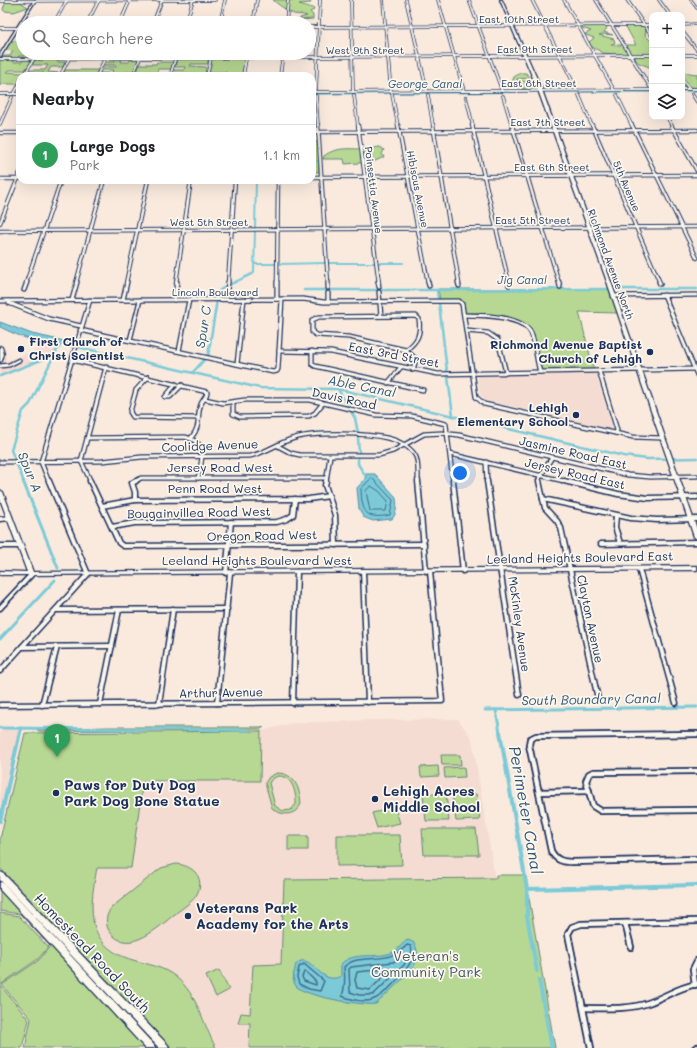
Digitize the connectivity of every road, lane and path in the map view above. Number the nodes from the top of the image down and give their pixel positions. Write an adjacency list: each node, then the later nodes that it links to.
1 (4, 0): 2 (street); 25 (street); 26 (street)
2 (35, 0): 3 (street); 29 (street)
3 (67, 0): 4 (street); 30 (street)
4 (98, 0): 5 (street); 31 (street)
5 (130, 0): 6 (street); 32 (street)
6 (162, 0): 7 (street); 33 (street)
7 (193, 0): 8 (street); 34 (street)
8 (215, 0)
9 (225, 0): 35 (street)
10 (256, 0): 36 (street)
11 (288, 0): 37 (street)
12 (320, 0): 50 (street)
13 (351, 0): 51 (street, Poinsettia Avenue)
14 (383, 0): 45 (street, Hibiscus Avenue)
15 (406, 0): 46 (street)
16 (438, 0): 47 (street)
17 (469, 0): 48 (street)
18 (501, 0): 49 (street, Richmond Avenue North)
19 (532, 0): 40 (street)
20 (564, 0): 41 (street)
21 (596, 0): 42 (street)
22 (627, 0): 43 (street)
23 (659, 0): 28 (street)
24 (691, 0): 27 (street)
25 (0, 1)
26 (0, 6)
27 (697, 8)
28 (668, 12)
29 (25, 16)
30 (58, 16)
31 (90, 16)
32 (123, 16)
33 (156, 16)
34 (188, 16)
35 (222, 16)
36 (254, 16)
37 (287, 16)
38 (685, 24): 39 (street)
39 (697, 24)
40 (545, 25): 41 (street, East 10th Street); 49 (street, East 10th Street); 64 (street)
41 (578, 25): 42 (street, East 10th Street); 65 (street)
42 (611, 25): 43 (street, East 10th Street); 58 (street)
43 (644, 25): 44 (street, East 10th Street); 55 (street)
44 (649, 25)
45 (385, 26): 46 (street, East 10th Street); 51 (street, East 10th Street); 67 (street, Hibiscus Avenue)
46 (412, 26): 47 (street, East 10th Street); 68 (street)
47 (445, 26): 48 (street, East 10th Street); 69 (street)
48 (478, 26): 49 (street, East 10th Street); 62 (street)
49 (512, 26): 63 (street, Richmond Avenue North)
50 (319, 27): 51 (street, East 10th Street); 72 (street)
51 (352, 27): 66 (street, Poinsettia Avenue)
52 (0, 28): 53 (street)
53 (16, 28)
54 (16, 31): 70 (street)
55 (649, 32)
56 (685, 35): 57 (street)
57 (697, 50)
58 (630, 55): 59 (street, East 9th Street); 65 (street, East 9th Street); 90 (street)
59 (649, 55)
60 (685, 55): 61 (street)
61 (697, 55)
62 (490, 56): 63 (street, East 9th Street); 69 (street, East 9th Street); 101 (street)
63 (525, 56): 64 (street, East 9th Street); 95 (street, Richmond Avenue North)
64 (560, 56): 65 (street, East 9th Street); 96 (street)
65 (595, 56): 97 (street)
66 (353, 57): 67 (street, West 9th Street); 72 (street, West 9th Street); 103 (street, Poinsettia Avenue)
67 (388, 57): 68 (street, West 9th Street); 104 (street, Hibiscus Avenue)
68 (419, 57): 69 (street, East 9th Street); 99 (street)
69 (454, 57): 100 (street)
70 (0, 58): 71 (street, West 9th Street)
71 (16, 58)
72 (317, 58): 102 (street)
73 (33, 60): 81 (street)
74 (68, 60): 82 (street)
75 (105, 60): 83 (street)
76 (139, 60): 84 (street)
77 (175, 60): 85 (street)
78 (211, 60): 86 (street)
79 (246, 60): 87 (street)
80 (282, 60): 88 (street)
81 (26, 72)
82 (62, 72)
83 (99, 72)
84 (135, 72)
85 (171, 72)
86 (208, 72)
87 (244, 72)
88 (280, 72)
89 (685, 83): 92 (street)
90 (649, 85)
91 (685, 89): 92 (street)
92 (689, 89): 93 (street)
93 (697, 89)
94 (16, 90): 106 (street)
95 (540, 90): 96 (street, East 8th Street); 101 (street, East 8th Street); 119 (street, Richmond Avenue North)
96 (577, 90): 97 (street, East 8th Street)
97 (614, 90): 98 (street, East 8th Street)
98 (649, 90)
99 (427, 91): 100 (street, East 8th Street); 104 (street, East 8th Street)
100 (464, 91): 101 (street, East 8th Street)
101 (502, 91)
102 (316, 92): 103 (street, East 8th Street)
103 (354, 93): 104 (street, East 8th Street); 124 (street, Poinsettia Avenue)
104 (392, 93): 125 (street, Hibiscus Avenue)
105 (0, 94): 106 (street)
106 (14, 94)
107 (692, 94): 115 (street)
108 (428, 95): 126 (street)
109 (579, 95): 120 (street, 5th Avenue)
110 (617, 95): 121 (street)
111 (316, 96): 128 (street)
112 (504, 96): 118 (street)
113 (12, 97): 117 (street)
114 (466, 97): 127 (street)
115 (697, 102)
116 (669, 120): 122 (street)
117 (0, 124)
118 (514, 130): 119 (street, East 7th Street); 127 (street, East 7th Street); 140 (street)
119 (554, 130): 120 (street, East 7th Street); 132 (street, Richmond Avenue North)
120 (594, 130): 121 (street, East 7th Street); 133 (street, 5th Avenue)
121 (634, 130): 122 (street, East 7th Street); 134 (street)
122 (674, 130): 123 (street, East 7th Street); 131 (street)
123 (697, 130)
124 (359, 131): 125 (street, East 7th Street); 128 (street, East 7th Street); 136 (street, Poinsettia Avenue)
125 (399, 131): 126 (street, East 7th Street); 137 (street, Hibiscus Avenue)
126 (433, 131): 127 (street, East 7th Street); 138 (street)
127 (474, 131): 139 (street)
128 (318, 132): 142 (street)
129 (16, 133): 130 (street)
130 (0, 134)
131 (697, 171)
132 (570, 175): 133 (street, East 6th Street); 140 (street, East 6th Street); 153 (street, Richmond Avenue North)
133 (613, 175): 134 (street, East 6th Street); 154 (street, 5th Avenue)
134 (656, 175): 135 (street, East 6th Street); 155 (street)
135 (697, 175)
136 (364, 176): 137 (street, East 6th Street); 142 (street, East 6th Street); 163 (street, Poinsettia Avenue)
137 (408, 176): 138 (street, East 6th Street); 157 (street, Hibiscus Avenue)
138 (441, 176): 139 (street, East 6th Street); 158 (street)
139 (484, 176): 140 (street, East 6th Street); 159 (street)
140 (527, 176): 160 (street)
141 (316, 177): 142 (street, East 6th Street)
142 (321, 177): 162 (street)
143 (0, 179): 144 (street)
144 (16, 179)
145 (17, 184): 152 (street)
146 (60, 184): 168 (street)
147 (103, 184): 169 (street)
148 (147, 184): 164 (street)
149 (190, 184): 165 (street)
150 (234, 184): 166 (street)
151 (278, 184): 161 (street)
152 (0, 223)
153 (589, 227): 154 (street, East 5th Street); 160 (street, East 5th Street); 184 (street, Richmond Avenue North)
154 (635, 227): 155 (street, East 5th Street); 171 (street, 5th Avenue)
155 (682, 227): 156 (street, East 5th Street); 170 (street)
156 (697, 227)
157 (418, 228): 158 (street, East 5th Street); 163 (street, West 5th Street); 173 (street, Hibiscus Avenue)
158 (449, 228): 159 (street, East 5th Street); 174 (street)
159 (496, 228): 160 (street, East 5th Street); 172 (street)
160 (542, 228): 176 (street)
161 (278, 229): 162 (street, West 5th Street); 166 (street, West 5th Street); 186 (street)
162 (324, 229): 163 (street, West 5th Street); 177 (street)
163 (371, 229): 175 (street, Poinsettia Avenue)
164 (138, 230): 165 (street, West 5th Street); 169 (street, West 5th Street); 190 (street)
165 (184, 230): 166 (street, West 5th Street); 192 (street)
166 (231, 230): 179 (street)
167 (0, 231): 168 (street, West 5th Street)
168 (44, 231): 169 (street, West 5th Street); 178 (street)
169 (91, 231): 188 (street)
170 (697, 258)
171 (660, 284)
172 (509, 285)
173 (429, 286)
174 (459, 286)
175 (378, 287)
176 (560, 287)
177 (328, 288)
178 (24, 290)
179 (227, 291)
180 (328, 292): 197 (street)
181 (379, 292): 196 (street)
182 (664, 295): 183 (street); 184 (street); 215 (street)
183 (697, 295)
184 (613, 296): 217 (street, Richmond Avenue North)
185 (244, 299): 186 (street, Lincoln Boulevard); 193 (street, Lincoln Boulevard); 211 (street)
186 (277, 299): 187 (street, Lincoln Boulevard)
187 (282, 299): 197 (street, Lincoln Boulevard); 206 (street)
188 (72, 300): 189 (street, Lincoln Boulevard); 195 (street, Lincoln Boulevard)
189 (90, 300): 190 (street, Lincoln Boulevard); 200 (street)
190 (123, 300): 191 (street, Lincoln Boulevard)
191 (140, 300): 192 (street, Lincoln Boulevard); 202 (street)
192 (174, 300): 193 (street, Lincoln Boulevard)
193 (189, 300): 205 (street)
194 (0, 301): 195 (street, Lincoln Boulevard)
195 (8, 301): 200 (street)
196 (380, 301): 197 (street, Lincoln Boulevard); 198 (street); 199 (street, Lincoln Boulevard)
197 (328, 302)
198 (381, 316): 204 (street); 204 (street)
199 (464, 316): 201 (street); 219 (street)
200 (81, 328): 202 (street); 209 (street)
201 (466, 331): 220 (street); 221 (street)
202 (130, 340): 205 (street)
203 (0, 347): 210 (street)
204 (406, 350): 216 (street)
205 (179, 351): 211 (street)
206 (279, 351): 207 (street, East 3rd Street); 211 (street)
207 (312, 351): 214 (street, East 3rd Street); 224 (street)
208 (19, 360): 212 (street)
209 (72, 360): 213 (street); 245 (street)
210 (0, 361)
211 (237, 364)
212 (0, 366)
213 (106, 367): 223 (street); 234 (street)
214 (401, 367): 216 (street, East 3rd Street); 224 (street)
215 (696, 369): 217 (street, East 3rd Street); 222 (street)
216 (413, 370): 221 (street, East 3rd Street)
217 (639, 370): 218 (street, East 3rd Street); 236 (street, Richmond Avenue North)
218 (599, 371): 219 (street, East 3rd Street); 233 (street)
219 (540, 372): 220 (street, East 3rd Street)
220 (506, 373): 221 (street, East 3rd Street)
221 (473, 374): 233 (street)
222 (697, 375)
223 (148, 377): 225 (street); 231 (street)
224 (388, 383): 227 (street)
225 (176, 384): 226 (street); 226 (street)
226 (182, 385): 228 (street)
227 (423, 390)
228 (204, 399): 229 (street, Davis Road); 231 (street)
229 (233, 402): 230 (street, Davis Road); 230 (street)
230 (323, 403): 232 (street, Davis Road)
231 (199, 418): 235 (street)
232 (447, 433): 237 (street, Jasmine Road East); 239 (street); 242 (street, Jasmine Road East)
233 (616, 434): 236 (street)
234 (87, 438): 235 (street); 243 (street)
235 (191, 438): 241 (street)
236 (662, 438): 248 (street, Richmond Avenue North)
237 (402, 445): 238 (street, Coolidge Avenue); 240 (street, Jasmine Road East); 270 (street, Coolidge Avenue)
238 (278, 446): 240 (street, Jasmine Road East); 241 (street, Coolidge Avenue)
239 (450, 454): 246 (street, Jersey Road East); 281 (street)
240 (330, 456): 251 (street)
241 (202, 457): 243 (street, Coolidge Avenue); 250 (street)
242 (552, 457): 247 (street); 248 (street, Jasmine Road East)
243 (81, 461): 245 (street, Coolidge Avenue); 259 (street, Oregon Road West)
244 (0, 462): 245 (street, Coolidge Avenue)
245 (41, 462): 287 (street)
246 (486, 462): 247 (street, Jersey Road East); 279 (street, McKinley Avenue)
247 (541, 476): 255 (street, Jersey Road East); 257 (street, Clayton Avenue)
248 (676, 476): 249 (street, Jasmine Road East); 255 (street, Richmond Avenue North)
249 (697, 476)
250 (198, 478): 251 (street, Jersey Road West); 258 (street, Jersey Road West)
251 (326, 478): 253 (street)
252 (0, 492): 261 (street)
253 (328, 496): 256 (street, Penn Road West); 272 (street)
254 (697, 497): 255 (street, Jersey Road East)
255 (683, 498): 264 (street, Richmond Avenue North)
256 (294, 499): 258 (street, Penn Road West); 265 (street, Bougainvillea Road West)
257 (543, 499): 260 (street); 277 (street, Clayton Avenue)
258 (135, 500): 259 (street, Penn Road West)
259 (102, 506): 266 (street, Oregon Road West)
260 (616, 516): 264 (street); 269 (street)
261 (10, 518): 262 (street); 274 (street)
262 (0, 519)
263 (697, 519): 264 (street)
264 (691, 520): 267 (street, Richmond Avenue North)
265 (231, 522): 266 (street, Bougainvillea Road West); 275 (street)
266 (112, 527): 275 (street, Oregon Road West)
267 (697, 537)
268 (697, 542): 269 (street)
269 (620, 543): 271 (street)
270 (424, 544): 272 (street, Oregon Road West); 280 (street, Coolidge Avenue)
271 (601, 544)
272 (336, 545): 275 (street, Oregon Road West)
273 (0, 546): 274 (street)
274 (20, 546): 286 (street)
275 (229, 546): 284 (street)
276 (697, 568): 278 (street, Leeland Heights Boulevard East)
277 (570, 569): 278 (street, Leeland Heights Boulevard East); 279 (street, Leeland Heights Boulevard East); 298 (street, Clayton Avenue)
278 (639, 569): 303 (street)
279 (501, 570): 281 (street, Leeland Heights Boulevard East); 297 (street, McKinley Avenue)
280 (428, 571): 281 (street, Leeland Heights Boulevard West); 283 (street, Leeland Heights Boulevard West); 299 (street, Coolidge Avenue)
281 (463, 571)
282 (297, 572): 283 (street, Leeland Heights Boulevard West); 284 (street, Leeland Heights Boulevard West); 302 (street)
283 (363, 572): 300 (street)
284 (228, 573): 287 (street, Leeland Heights Boulevard West); 290 (street)
285 (0, 574): 286 (street, Leeland Heights Boulevard West)
286 (31, 574): 287 (street, Leeland Heights Boulevard West); 288 (street)
287 (88, 574): 291 (street)
288 (1, 606)
289 (173, 609): 290 (street); 292 (street); 305 (street)
290 (227, 609): 301 (street)
291 (56, 610): 292 (street); 294 (street)
292 (119, 610): 293 (street)
293 (112, 646): 295 (street); 304 (street)
294 (22, 647): 295 (street); 296 (street)
295 (57, 647): 307 (street)
296 (0, 671)
297 (519, 695)
298 (598, 699)
299 (442, 701): 300 (street, Arthur Avenue)
300 (368, 702): 302 (street, Arthur Avenue)
301 (218, 703): 302 (street, Arthur Avenue); 305 (street, Arthur Avenue)
302 (293, 703)
303 (676, 703)
304 (100, 704): 305 (street, Arthur Avenue); 307 (street, Arthur Avenue)
305 (159, 704)
306 (0, 705): 307 (street, Arthur Avenue)
307 (42, 705)
308 (697, 734): 310 (street)
309 (697, 771): 311 (street)
310 (539, 792): 311 (street); 313 (street)
311 (589, 792): 312 (street)
312 (697, 810)
313 (697, 859)
314 (0, 875): 323 (street, Homestead Road South)
315 (0, 886): 322 (street, Homestead Road South)
316 (697, 921): 317 (street)
317 (625, 923): 318 (street); 321 (street)
318 (631, 947)
319 (697, 961): 320 (street)
320 (696, 984): 321 (street)
321 (584, 1008): 324 (street)
322 (151, 1048)
323 (165, 1048)
324 (592, 1048)

